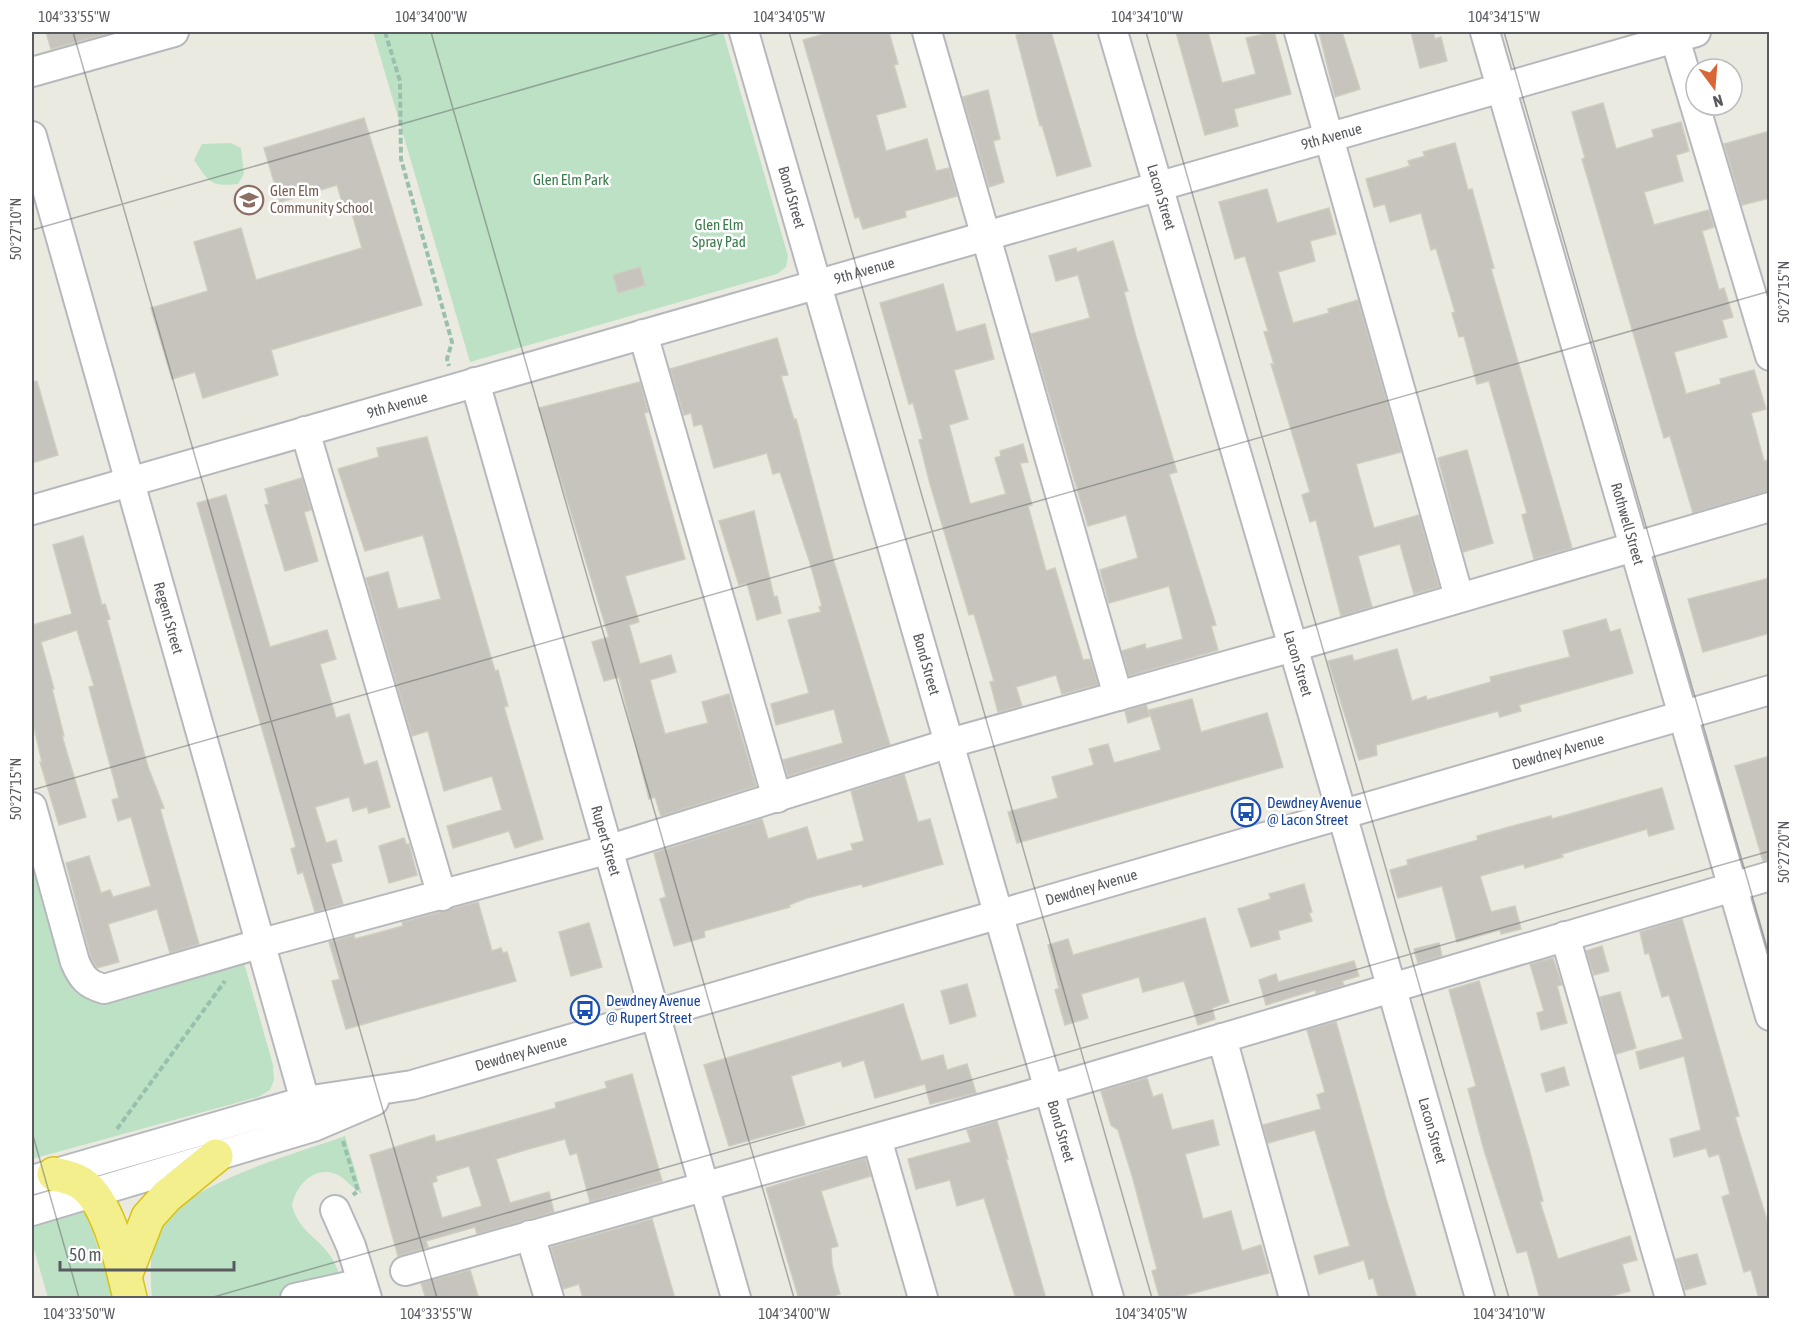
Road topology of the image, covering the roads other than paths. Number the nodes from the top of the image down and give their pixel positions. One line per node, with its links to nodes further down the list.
1 (174, 32): 8 (street)
2 (744, 32): 14 (street, Bond Street)
3 (927, 32): 13 (street)
4 (1113, 32): 12 (street, Lacon Street)
5 (1299, 32): 11 (street)
6 (1485, 32): 9 (street, Rothwell Street)
7 (1681, 34): 9 (street, 9th Avenue); 16 (street)
8 (32, 72)
9 (1501, 87): 11 (street, 9th Avenue); 22 (street, Rothwell Street)
10 (32, 136): 19 (street, Regent Street)
11 (1330, 137): 12 (street, 9th Avenue); 23 (street)
12 (1158, 186): 13 (street, 9th Avenue); 24 (street, Lacon Street)
13 (986, 236): 14 (street, 9th Avenue); 26 (street)
14 (815, 284): 15 (street, 9th Avenue); 28 (street, Bond Street)
15 (643, 334): 17 (street, 9th Avenue); 29 (street)
16 (1770, 356)
17 (465, 385): 18 (street, 9th Avenue); 32 (street, Rupert Street)
18 (305, 431): 19 (street, 9th Avenue); 35 (street)
19 (130, 482): 21 (street, 9th Avenue); 38 (street, Regent Street)
20 (1770, 507): 22 (street)
21 (32, 510)
22 (1634, 548): 23 (street); 27 (street, Rothwell Street)
23 (1459, 597): 24 (street)
24 (1293, 647): 26 (street); 31 (street, Lacon Street)
25 (1770, 690): 27 (street, Dewdney Avenue)
26 (1118, 696): 28 (street)
27 (1683, 715): 31 (street, Dewdney Avenue); 34 (street, Rothwell Street)
28 (950, 743): 29 (street); 36 (street, Bond Street)
29 (777, 798): 32 (street)
30 (32, 807): 38 (street)
31 (1342, 814): 36 (street, Dewdney Avenue); 39 (street, Lacon Street)
32 (610, 849): 35 (street); 40 (street, Rupert Street)
33 (1770, 876): 34 (street)
34 (1732, 886): 37 (street); 41 (street, Rothwell Street)
35 (442, 896): 38 (street)
36 (997, 914): 40 (street, Dewdney Avenue); 44 (street, Bond Street)
37 (1565, 936): 39 (street); 64 (street)
38 (254, 945): 45 (street, Regent Street)
39 (1391, 988): 42 (street); 63 (street, Lacon Street)
40 (656, 1014): 43 (street, Dewdney Avenue); 49 (street, Rupert Street)
41 (1770, 1016)
42 (1222, 1038): 44 (street); 62 (street)
43 (412, 1084): 45 (street, Dewdney Avenue); 47 (street, Dewdney Avenue)
44 (1047, 1090): 46 (street); 61 (street, Bond Street)
45 (305, 1101): 48 (street, Dewdney Avenue)
46 (877, 1138): 49 (street); 60 (street)
47 (216, 1156): 50 (street, Dewdney Avenue); 55 (highway)
48 (43, 1177): 50 (highway)
49 (704, 1187): 53 (street); 59 (street, Rupert Street)
50 (92, 1193): 52 (street, Dewdney Avenue); 55 (highway)
51 (335, 1210): 56 (street)
52 (32, 1211)
53 (530, 1235): 54 (street); 58 (street)
54 (405, 1271)
55 (128, 1287)
56 (365, 1291): 57 (street)
57 (295, 1299)
58 (549, 1299)
59 (736, 1299)
60 (923, 1299)
61 (1109, 1299)
62 (1294, 1299)
63 (1480, 1299)
64 (1670, 1299)

